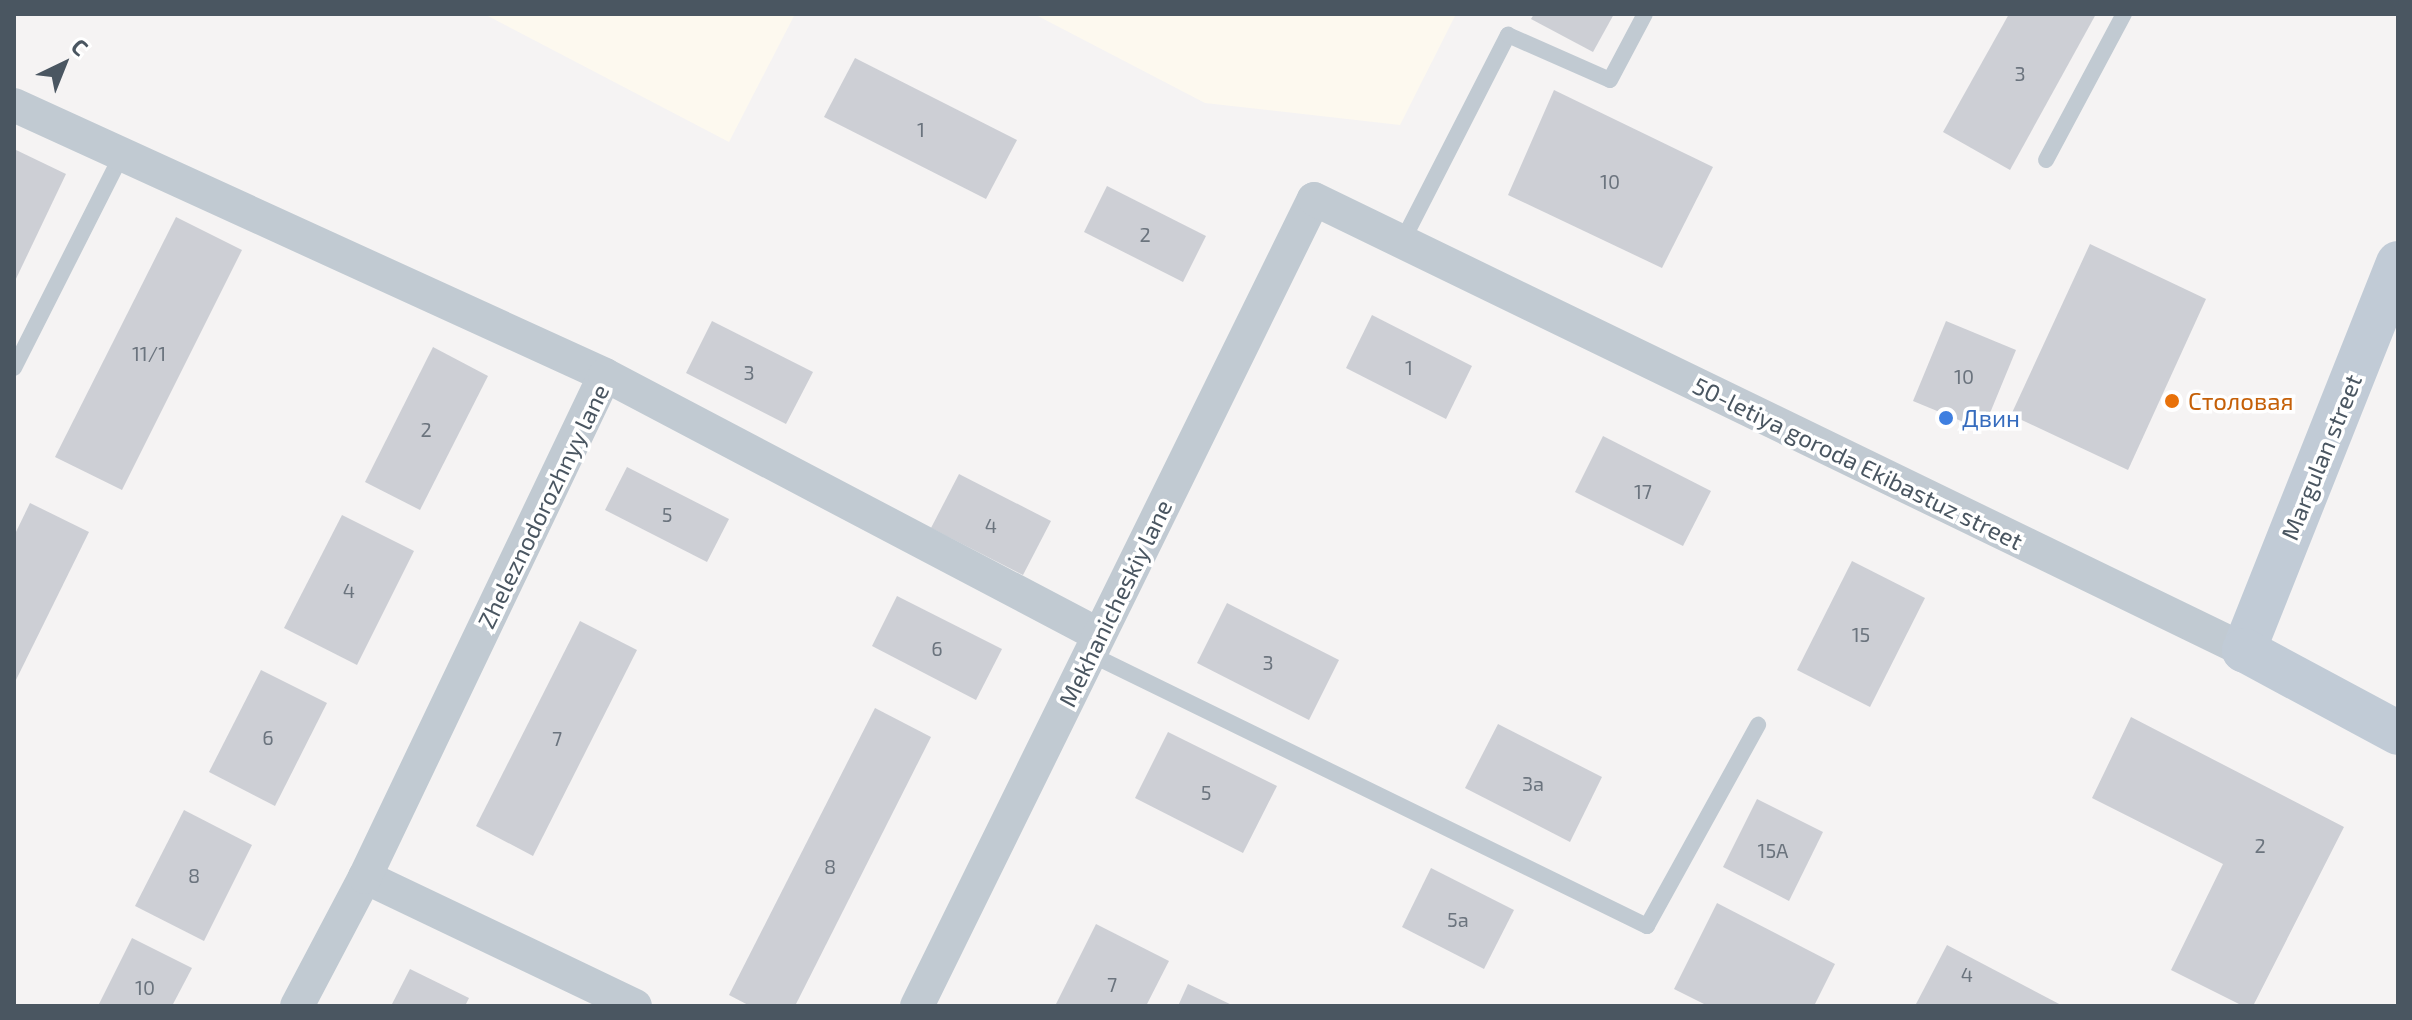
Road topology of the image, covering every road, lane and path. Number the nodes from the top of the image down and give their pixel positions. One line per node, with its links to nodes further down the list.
1 (1645, 14): 7 (lane)
2 (2124, 14): 5 (lane)
3 (14, 105): 4 (street)
4 (122, 154): 9 (lane); 10 (street)
5 (2046, 160)
6 (1314, 199): 7 (street, 50-letiya goroda Ekibastuz street); 11 (street, Mekhanicheskiy lane)
7 (1402, 242): 12 (street, 50-letiya goroda Ekibastuz street)
8 (2398, 263): 12 (street, Margulan street)
9 (14, 368)
10 (605, 375): 11 (street, Zheleznodorozhnyy lane); 15 (street, Zheleznodorozhnyy lane)
11 (1094, 645): 13 (lane); 18 (street, Mekhanicheskiy lane)
12 (2244, 650): 14 (street, 50-letiya goroda Ekibastuz street)
13 (1758, 725)
14 (2398, 733)
15 (365, 877): 16 (street, Zheleznodorozhnyy lane); 17 (street)
16 (297, 1006)
17 (635, 1006)
18 (917, 1006)

